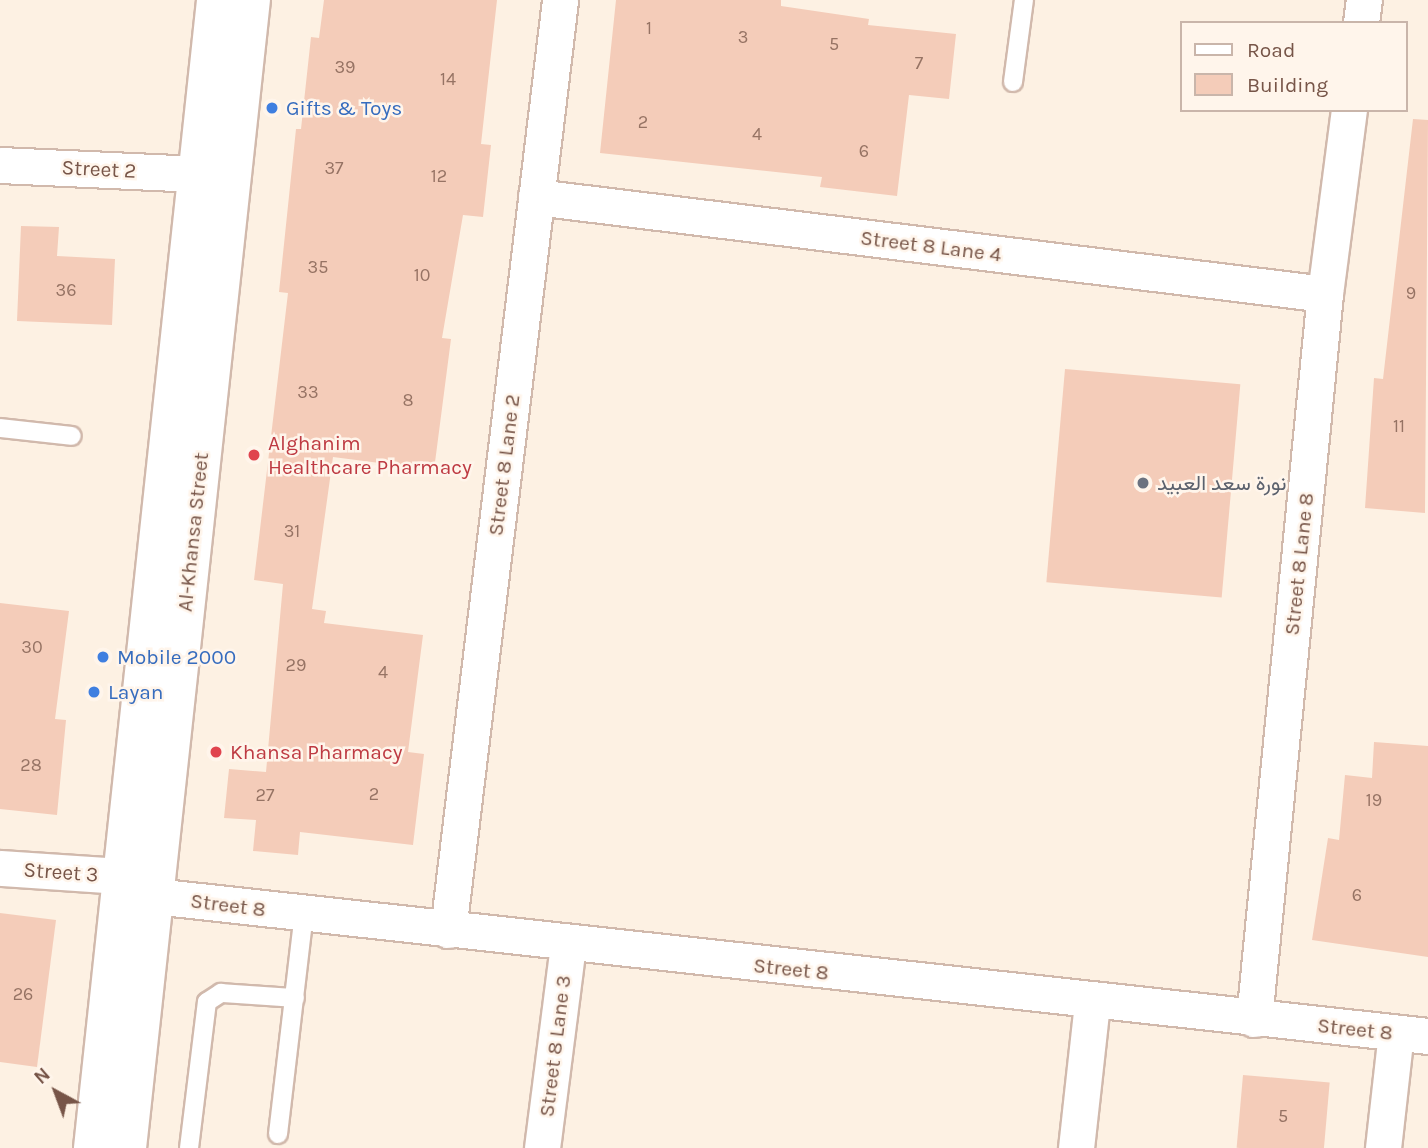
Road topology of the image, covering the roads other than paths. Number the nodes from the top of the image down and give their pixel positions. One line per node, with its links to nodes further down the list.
1 (216, 0): 10 (street, Al-Khansa Street)
2 (251, 0): 17 (street, Al-Khansa Street)
3 (560, 0): 11 (street, Street 8 Lane 2)
4 (1024, 0): 7 (lane)
5 (1364, 0): 6 (street)
6 (1361, 21)
7 (1013, 82)
8 (1349, 112): 12 (street, Street 8 Lane 8)
9 (0, 164): 10 (street, Street 2)
10 (197, 174): 16 (street, Al-Khansa Street)
11 (536, 197): 12 (street, Street 8 Lane 4); 19 (street, Street 8 Lane 2)
12 (1325, 294): 23 (street, Street 8 Lane 8)
13 (0, 428): 14 (lane)
14 (72, 436)
15 (0, 868): 16 (street, Street 3)
16 (122, 876): 26 (street, Al-Khansa Street)
17 (154, 896): 18 (street, Street 8); 27 (street, Al-Khansa Street)
18 (304, 914): 19 (street, Street 8); 21 (lane)
19 (447, 930): 20 (street, Street 8)
20 (568, 944): 22 (street, Street 8); 29 (street, Street 8 Lane 3)
21 (295, 998): 25 (lane); 28 (lane)
22 (1092, 1002): 23 (street, Street 8); 30 (street)
23 (1254, 1019): 24 (street, Street 8)
24 (1412, 1034): 31 (street)
25 (278, 1134)
26 (93, 1148)
27 (127, 1148)
28 (189, 1148)
29 (542, 1148)
30 (1076, 1148)
31 (1383, 1148)

